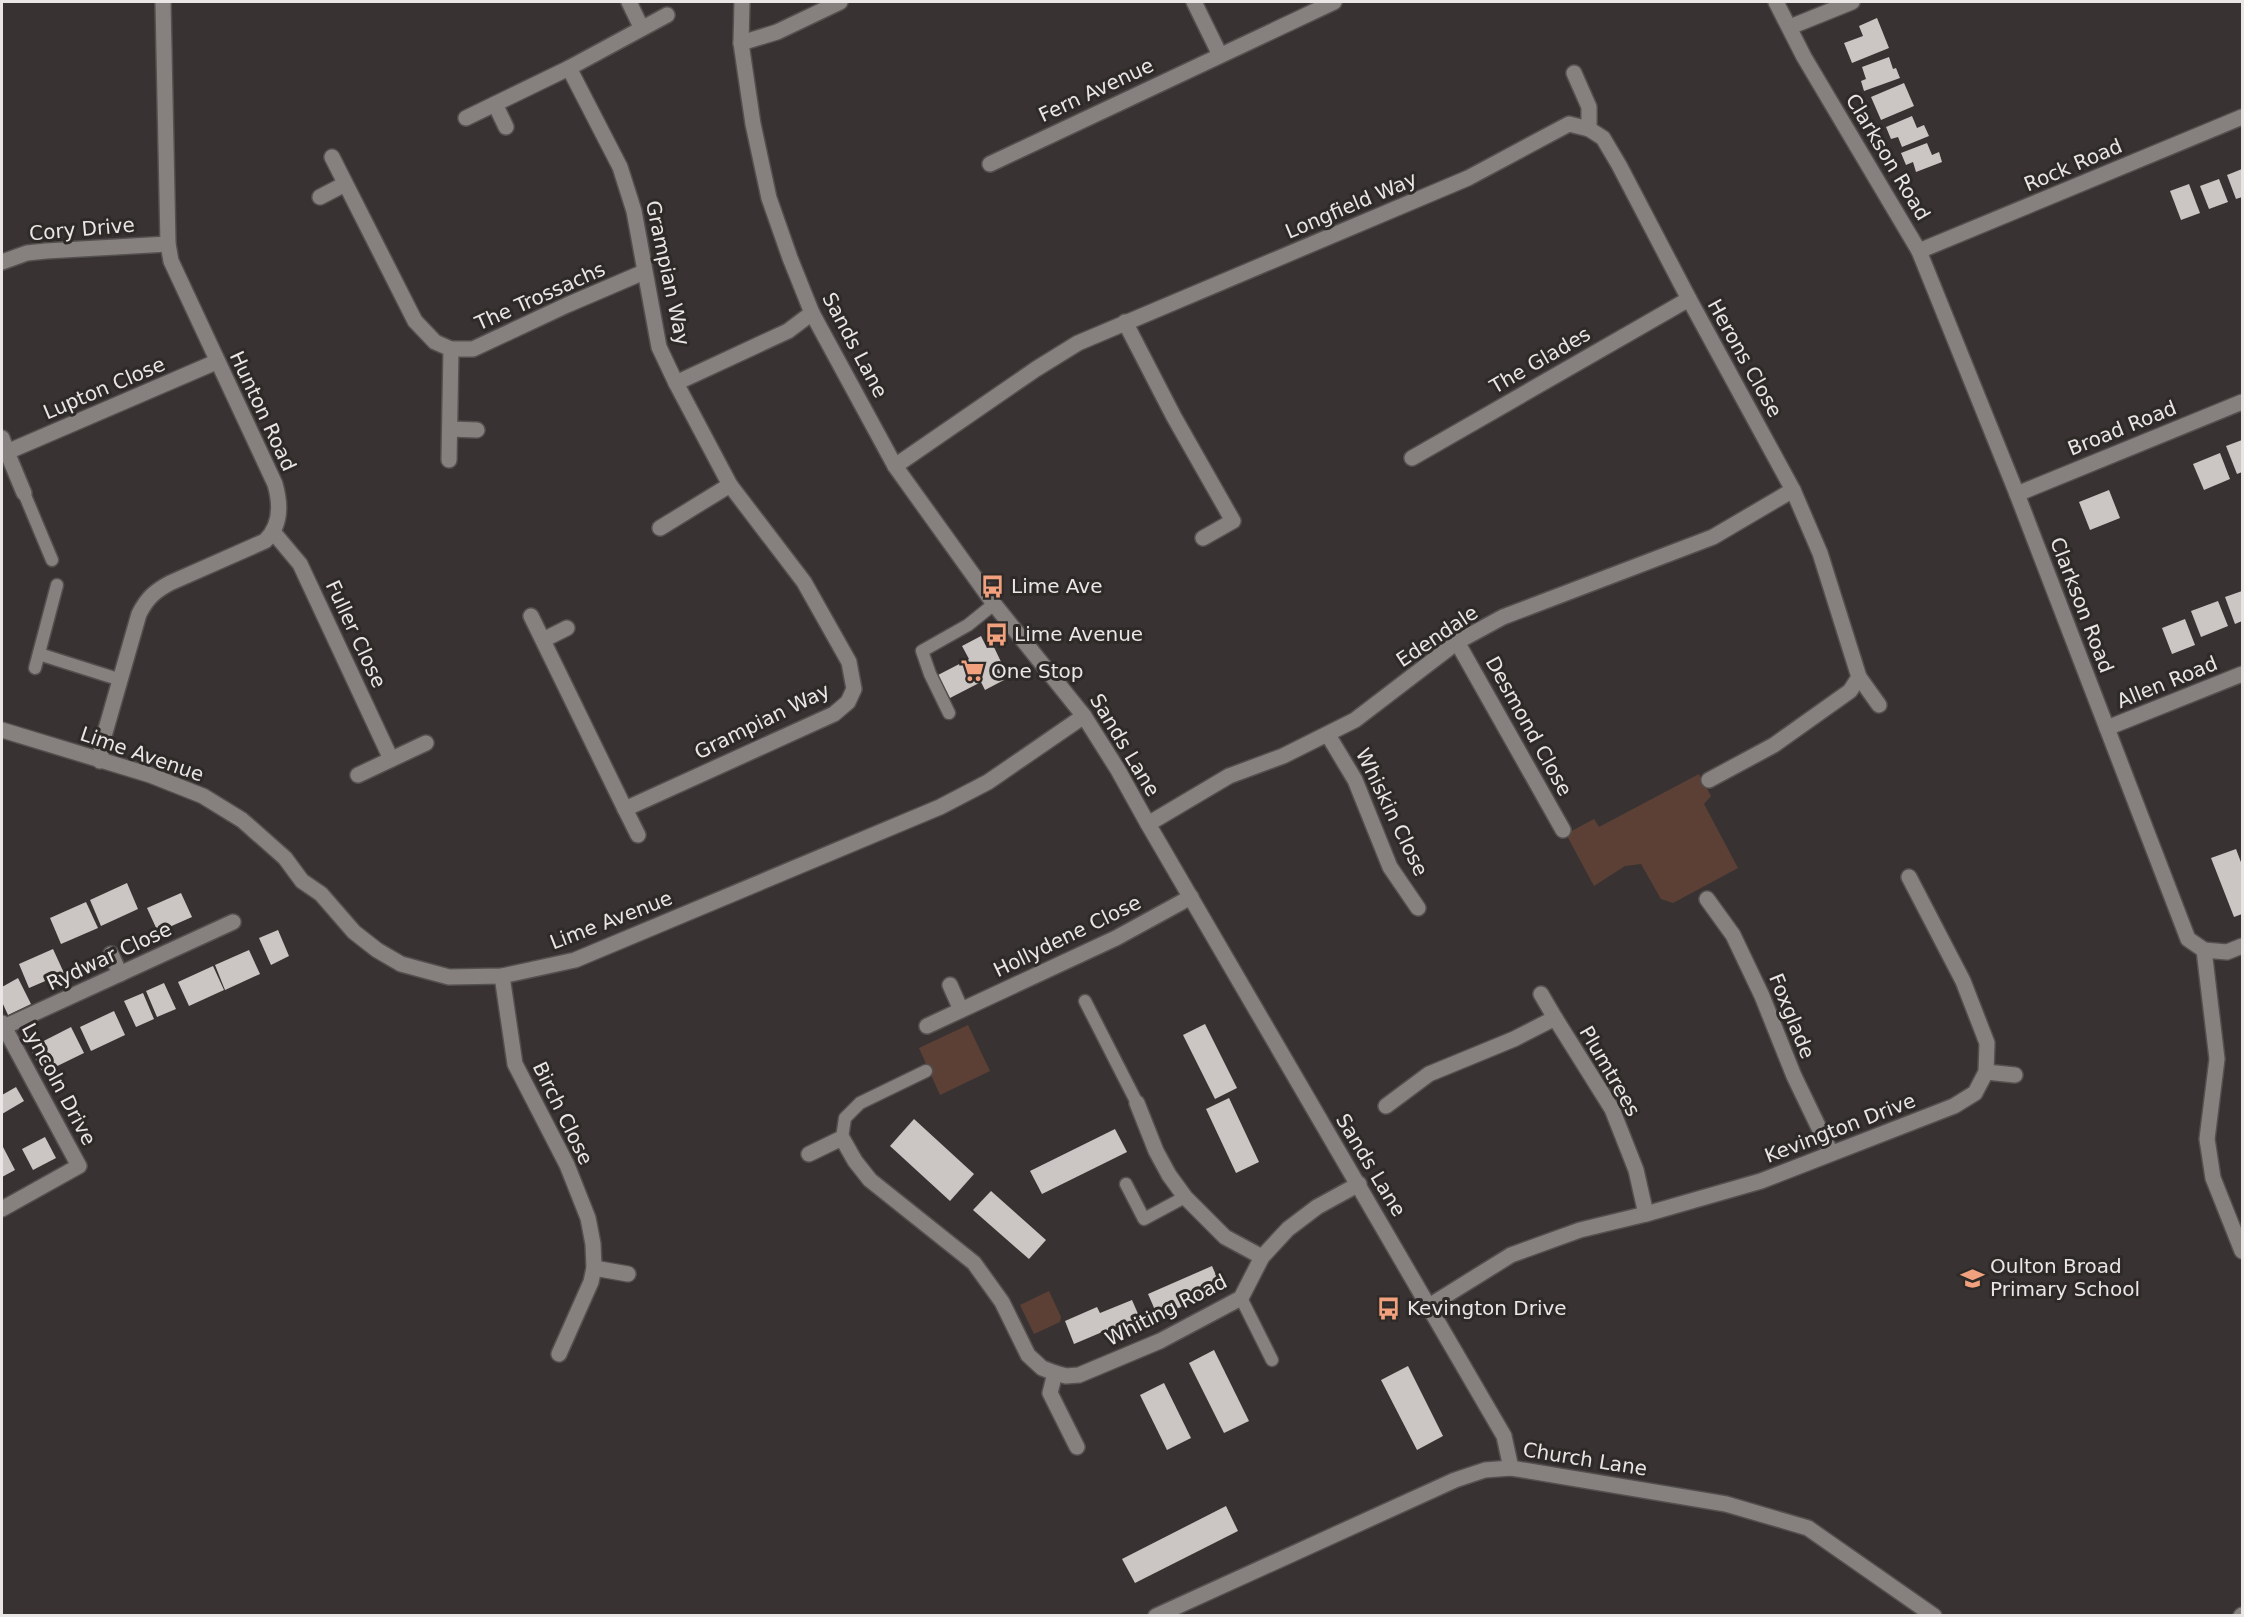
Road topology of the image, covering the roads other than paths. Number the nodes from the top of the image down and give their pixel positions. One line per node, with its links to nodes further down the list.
1 (163, 2): 25 (street, Hunton Road)
2 (629, 2): 10 (street)
3 (742, 2): 12 (street, Sands Lane)
4 (840, 2): 12 (street)
5 (1194, 2): 13 (street)
6 (1334, 2): 13 (street, Fern Avenue)
7 (1776, 2): 11 (street, Clarkson Road)
8 (1852, 2): 11 (street)
9 (667, 15): 10 (street)
10 (641, 27): 14 (street)
11 (1790, 27): 26 (street, Clarkson Road)
12 (741, 43): 30 (street, Sands Lane)
13 (1220, 55): 22 (street, Fern Avenue)
14 (569, 68): 16 (street); 28 (street, Grampian Way)
15 (1574, 73): 20 (street)
16 (495, 104): 18 (street); 19 (street)
17 (2242, 117): 26 (street, Rock Road)
18 (466, 118)
19 (506, 127)
20 (1589, 129): 29 (street, Herons Close); 31 (street, Longfield Way)
21 (332, 157): 23 (street)
22 (990, 164)
23 (345, 184): 24 (street); 32 (street)
24 (320, 197)
25 (168, 244): 27 (street, Cory Drive); 33 (street, Hunton Road)
26 (1919, 252): 45 (street, Clarkson Road)
27 (2, 262)
28 (644, 272): 32 (street, The Trossachs); 34 (street, Grampian Way)
29 (1689, 299): 39 (street, The Glades); 43 (street, Herons Close)
30 (813, 313): 34 (street); 41 (street, Sands Lane)
31 (1125, 322): 41 (street, Longfield Way); 48 (street)
32 (451, 349): 36 (street)
33 (216, 362): 38 (street, Lupton Close); 47 (street, Hunton Road)
34 (676, 384): 42 (street, Grampian Way)
35 (2242, 402): 45 (street, Broad Road)
36 (450, 429): 37 (street); 40 (street)
37 (477, 430)
38 (4, 445): 44 (street, Lupton Close)
39 (1412, 458)
40 (449, 460)
41 (896, 466): 51 (street, Sands Lane)
42 (730, 485): 46 (street); 72 (street, Grampian Way)
43 (1793, 490): 55 (street, Edendale); 59 (street, Herons Close)
44 (24, 493): 49 (lane)
45 (2017, 494): 64 (street, Clarkson Road)
46 (660, 528)
47 (274, 533): 60 (street); 68 (street, Fuller Close)
48 (1203, 538)
49 (52, 560)
50 (57, 585): 56 (lane)
51 (994, 604): 62 (lane); 63 (street, Sands Lane)
52 (531, 616): 54 (street)
53 (567, 628): 54 (street)
54 (543, 640): 72 (street)
55 (1458, 642): 66 (street, Edendale); 74 (street, Desmond Close)
56 (39, 654): 57 (lane); 60 (lane)
57 (35, 668)
58 (2242, 674): 64 (street, Allen Road)
59 (1859, 677): 61 (street, Herons Close); 71 (street)
60 (120, 680): 69 (street)
61 (1879, 705)
62 (949, 713)
63 (1084, 716): 73 (street, Sands Lane); 85 (street, Lime Avenue)
64 (2107, 728): 82 (street, Clarkson Road)
65 (2, 730): 69 (street, Lime Avenue)
66 (1328, 735): 73 (street, Edendale); 79 (street, Whiskin Close)
67 (426, 743): 68 (street)
68 (391, 759): 70 (street)
69 (100, 761): 85 (street, Lime Avenue)
70 (358, 775)
71 (1709, 780)
72 (625, 809): 75 (street)
73 (1148, 824): 77 (street, Sands Lane)
74 (1563, 830)
75 (638, 835)
76 (1909, 877): 94 (street)
77 (1191, 897): 89 (street, Hollydene Close); 102 (street, Sands Lane)
78 (1707, 899): 99 (street, Foxglade)
79 (1418, 908)
80 (232, 922): 84 (street, Rydwar Close)
81 (2242, 946): 82 (street)
82 (2204, 950): 106 (street)
83 (111, 954): 84 (street)
84 (120, 974): 91 (street, Rydwar Close)
85 (502, 975): 108 (street, Birch Close)
86 (950, 985): 89 (street)
87 (1542, 994): 90 (street, Plumtrees)
88 (1085, 1001): 96 (lane)
89 (961, 1010): 92 (street, Hollydene Close)
90 (1555, 1017): 97 (street, Plumtrees); 105 (street, Plumtrees)
91 (3, 1025): 104 (street, Lyncoln Drive)
92 (927, 1026)
93 (927, 1071): 98 (lane)
94 (1986, 1072): 95 (street); 99 (street, Kevington Drive)
95 (2015, 1075)
96 (1137, 1103): 103 (street)
97 (1386, 1106)
98 (842, 1138): 100 (street); 114 (street)
99 (1831, 1153): 105 (street, Kevington Drive)
100 (809, 1154)
101 (1126, 1184): 103 (lane)
102 (1359, 1184): 107 (street, Whiting Road); 111 (street, Sands Lane)
103 (1185, 1197): 107 (street)
104 (2, 1209)
105 (1646, 1214): 111 (street, Kevington Drive)
106 (2242, 1251)
107 (1262, 1257): 110 (street, Whiting Road)
108 (594, 1268): 109 (street); 112 (street, Birch Close)
109 (628, 1274)
110 (1241, 1298): 113 (lane); 114 (street, Whiting Road)
111 (1429, 1306): 116 (street, Sands Lane)
112 (559, 1354)
113 (1272, 1360)
114 (1055, 1373): 115 (street)
115 (1077, 1447)
116 (1511, 1467): 117 (street, Church Lane); 118 (street, Church Lane)
117 (1156, 1616)
118 (1934, 1616)

